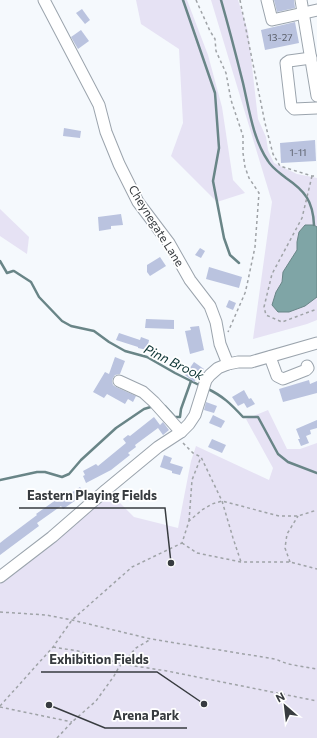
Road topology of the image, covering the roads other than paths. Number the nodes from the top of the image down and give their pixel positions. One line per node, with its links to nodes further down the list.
1 (44, 0): 11 (street, Cheynegate Lane)
2 (267, 0): 5 (street)
3 (301, 0): 5 (street)
4 (317, 10): 5 (street)
5 (304, 13): 6 (street)
6 (311, 58): 7 (street); 8 (street)
7 (317, 96)
8 (317, 108)
9 (317, 343): 10 (street)
10 (270, 357): 11 (street); 12 (street)
11 (228, 364): 14 (street)
12 (307, 366)
13 (119, 381): 14 (street)
14 (179, 433): 15 (street)
15 (0, 577)

